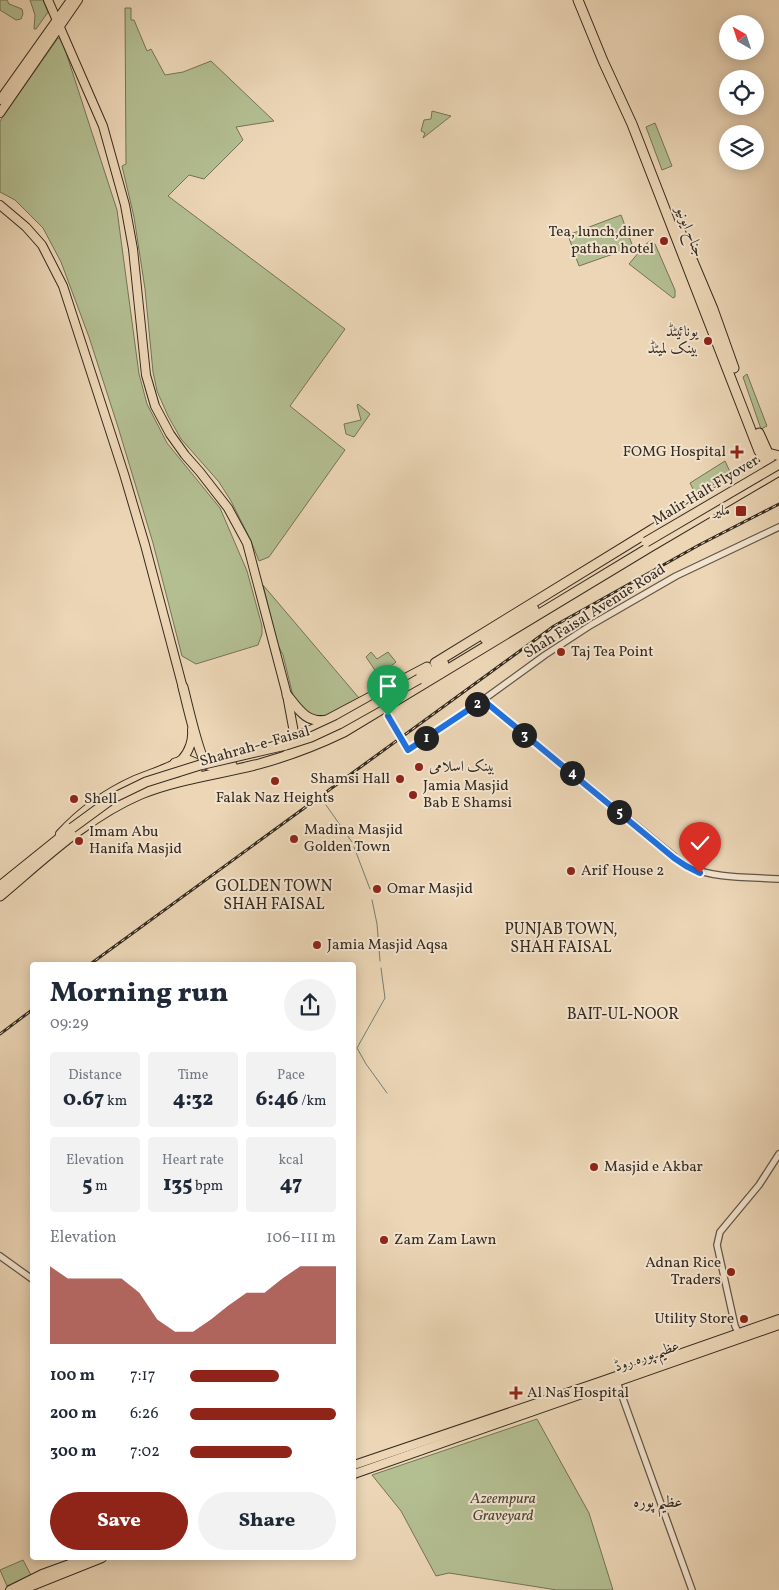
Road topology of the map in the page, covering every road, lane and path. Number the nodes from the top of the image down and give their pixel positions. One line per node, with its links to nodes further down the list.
1 (48, 0): 6 (main road)
2 (70, 0): 6 (main road)
3 (78, 0): 6 (main road)
4 (578, 0): 10 (highway, جناح ایونیو)
5 (584, 0): 10 (highway, جناح ایونیو)
6 (58, 22): 7 (main road); 8 (main road); 22 (main road)
7 (0, 100)
8 (0, 113)
9 (0, 205): 21 (main road)
10 (730, 365): 11 (highway, جناح ایونیو); 12 (highway, جناح ایونیو)
11 (779, 456): 12 (highway)
12 (767, 463): 13 (highway); 15 (highway)
13 (779, 465): 18 (highway, Malir Halt Flyover, bridge)
14 (779, 471): 16 (highway, Malir Halt Flyover)
15 (744, 477): 16 (highway); 20 (highway)
16 (750, 489): 18 (highway, Malir Halt Flyover)
17 (779, 527): 23 (street, Shah Faisal Avenue Road)
18 (648, 544): 19 (highway, Shahrah-e-Faisal); 24 (highway, Shahrah-e-Faisal)
19 (448, 661): 20 (highway); 32 (highway, Shahrah-e-Faisal, bridge)
20 (434, 663): 25 (highway)
21 (183, 687): 28 (main road); 29 (highway)
22 (287, 695): 25 (highway); 27 (main road)
23 (483, 700): 24 (street, Shah Faisal Avenue Road); 33 (street)
24 (384, 708): 26 (highway, Shahrah-e-Faisal)
25 (344, 713): 26 (highway)
26 (344, 732): 27 (highway, Shahrah-e-Faisal)
27 (285, 756): 29 (highway); 31 (highway, Shahrah-e-Faisal)
28 (175, 763): 30 (highway); 32 (main road)
29 (232, 765): 30 (highway)
30 (195, 773): 31 (highway)
31 (142, 794): 35 (highway, Shahrah-e-Faisal)
32 (50, 844): 34 (highway, Shahrah-e-Faisal)
33 (779, 879)
34 (0, 886)
35 (0, 896)
36 (779, 1154): 41 (street)
37 (0, 1256): 38 (street)
38 (30, 1278)
39 (779, 1319): 41 (main road, عظیم پورہ روڈ)
40 (779, 1325): 42 (main road, عظیم پورہ روڈ)
41 (739, 1334): 43 (main road, عظیم پورہ روڈ)
42 (617, 1382): 44 (main road, عظیم پورہ روڈ); 49 (street)
43 (356, 1464)
44 (356, 1473)
45 (80, 1560): 47 (main road)
46 (97, 1560): 48 (main road)
47 (10, 1590)
48 (22, 1590)
49 (692, 1590)

